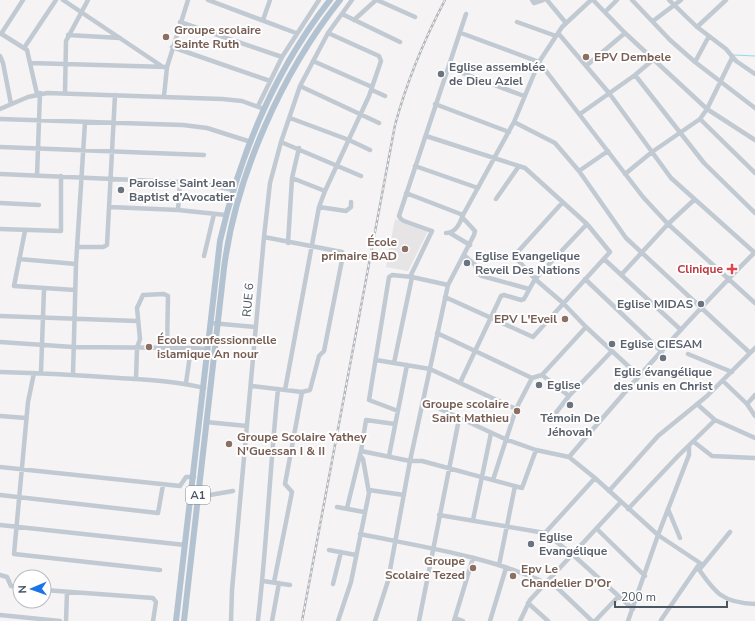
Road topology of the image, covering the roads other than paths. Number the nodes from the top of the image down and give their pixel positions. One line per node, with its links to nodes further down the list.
1 (22, 0): 40 (street)
2 (56, 0): 46 (street)
3 (63, 0): 24 (street)
4 (88, 0): 24 (street)
5 (188, 0): 32 (street)
6 (208, 0): 22 (street)
7 (270, 0): 29 (street)
8 (319, 0): 36 (street)
9 (330, 0): 78 (main road, A1)
10 (340, 0): 172 (main road, A1)
11 (352, 0): 26 (street, RUE 6)
12 (377, 0): 28 (street); 30 (street)
13 (532, 0): 14 (street)
14 (543, 0)
15 (547, 0): 34 (street)
16 (592, 0): 25 (street); 34 (street)
17 (617, 0): 25 (street)
18 (632, 0): 31 (street)
19 (669, 0): 23 (street)
20 (681, 0): 23 (street)
21 (726, 0): 35 (street)
22 (216, 1): 29 (street)
23 (674, 6): 31 (street); 35 (street)
24 (82, 11): 41 (street); 44 (street)
25 (605, 12): 39 (street)
26 (342, 14): 30 (street); 37 (street, RUE 6)
27 (466, 14): 38 (street)
28 (415, 17)
29 (263, 20): 36 (street)
30 (354, 20): 45 (street)
31 (653, 21): 54 (street)
32 (180, 22): 47 (street); 49 (street)
33 (517, 22): 42 (street)
34 (566, 23): 42 (street)
35 (697, 27): 43 (street)
36 (296, 33): 49 (street)
37 (328, 33): 52 (street, RUE 6); 65 (street)
38 (461, 33): 53 (street); 59 (street)
39 (625, 33): 51 (street); 57 (street)
40 (1, 35): 46 (street)
41 (68, 35): 44 (street); 56 (street)
42 (557, 35): 53 (street); 57 (street)
43 (709, 36): 50 (street); 54 (street)
44 (120, 38): 58 (street)
45 (400, 42)
46 (24, 48): 55 (street)
47 (172, 48): 58 (street); 62 (street)
48 (0, 56): 73 (street)
49 (282, 57): 62 (street)
50 (732, 58): 60 (street); 63 (street)
51 (654, 59): 61 (street); 79 (street)
52 (313, 61): 64 (street, RUE 6); 65 (street)
53 (539, 62): 72 (street); 81 (street)
54 (696, 62): 63 (street)
55 (30, 63): 56 (street); 68 (street)
56 (65, 63): 58 (street); 66 (street)
57 (586, 66): 67 (street)
58 (165, 67): 70 (street)
59 (448, 68): 72 (street); 74 (street)
60 (755, 74)
61 (635, 75): 67 (street); 91 (street)
62 (270, 81): 75 (street)
63 (721, 82): 76 (street); 79 (street)
64 (300, 86): 80 (street); 82 (street, RUE 6)
65 (372, 88): 71 (street); 80 (street)
66 (65, 93): 68 (street); 69 (street)
67 (609, 93): 81 (street); 104 (street)
68 (39, 94): 73 (street); 85 (street)
69 (115, 94): 70 (street); 88 (street)
70 (164, 96): 75 (street)
71 (385, 96)
72 (524, 96): 87 (street)
73 (11, 104): 77 (street)
74 (435, 104): 90 (street); 92 (street)
75 (258, 106): 78 (street)
76 (755, 108)
77 (0, 109)
78 (264, 109): 95 (main road, A1)
79 (707, 109): 84 (street); 94 (street)
80 (360, 114): 89 (street); 93 (street)
81 (580, 114): 103 (street)
82 (290, 118): 93 (street); 96 (street, RUE 6)
83 (0, 119): 85 (street)
84 (700, 119): 91 (street); 111 (street)
85 (40, 120): 86 (street); 98 (street)
86 (85, 122): 88 (street); 100 (street)
87 (514, 122): 90 (street); 110 (street)
88 (115, 123): 95 (street); 102 (street)
89 (379, 123)
90 (509, 132): 106 (street)
91 (681, 133): 104 (street); 134 (street)
92 (426, 136): 106 (street); 108 (street)
93 (348, 140): 101 (street); 107 (street)
94 (755, 140)
95 (251, 142): 122 (main road, A1)
96 (281, 142): 99 (street); 142 (street, RUE 6)
97 (0, 147): 98 (street)
98 (38, 147): 100 (street); 114 (street)
99 (299, 148): 107 (street); 118 (street)
100 (83, 150): 102 (street); 117 (street)
101 (370, 150)
102 (113, 151): 105 (street); 119 (street)
103 (608, 151): 110 (street); 113 (street)
104 (652, 152): 113 (street); 126 (street)
105 (204, 155)
106 (495, 159): 109 (street); 121 (street)
107 (337, 165): 116 (street); 123 (street)
108 (415, 166): 121 (street); 124 (street)
109 (519, 166): 125 (street); 128 (street)
110 (579, 171): 148 (street)
111 (755, 173)
112 (0, 174): 114 (street)
113 (625, 174): 139 (street)
114 (37, 176): 115 (street)
115 (61, 176): 117 (street); 141 (street)
116 (361, 176)
117 (82, 177): 119 (street); 145 (street)
118 (292, 178): 123 (street); 143 (street)
119 (111, 179): 120 (street); 131 (street)
120 (180, 182): 122 (street); 133 (street)
121 (478, 188): 137 (street)
122 (233, 190): 136 (main road, A1)
123 (325, 191): 132 (street)
124 (406, 193): 137 (street); 155 (street)
125 (496, 199)
126 (694, 200): 139 (street); 147 (street)
127 (351, 202): 132 (street)
128 (562, 202): 138 (street); 157 (street)
129 (0, 203): 130 (street)
130 (39, 205)
131 (110, 207): 133 (street); 145 (street)
132 (320, 207): 146 (street)
133 (178, 210): 135 (street)
134 (755, 213)
135 (214, 214): 136 (street); 150 (street)
136 (226, 215): 172 (main road, A1)
137 (462, 216): 144 (street); 144 (street)
138 (587, 224): 152 (street); 157 (street)
139 (668, 224): 148 (street); 156 (street)
140 (0, 230): 141 (street)
141 (25, 231): 151 (street)
142 (264, 237): 143 (street); 174 (street, RUE 6)
143 (288, 242): 146 (street)
144 (470, 244): 149 (street)
145 (77, 247): 153 (street)
146 (311, 247): 209 (street); 210 (street)
147 (755, 253): 156 (street)
148 (642, 254): 154 (street); 166 (street)
149 (464, 255): 159 (street); 161 (street)
150 (204, 256)
151 (19, 259): 153 (street); 160 (street)
152 (604, 259): 154 (street); 158 (street)
153 (76, 264): 162 (street)
154 (622, 274): 175 (street)
155 (411, 277): 159 (street); 190 (street); 191 (street)
156 (729, 278): 165 (street); 166 (street)
157 (535, 279): 161 (street); 164 (street)
158 (585, 279): 164 (street); 187 (street)
159 (448, 285): 163 (street)
160 (44, 288): 162 (street); 168 (street)
161 (529, 289): 169 (street)
162 (76, 290): 170 (street)
163 (445, 297): 169 (street); 176 (street)
164 (563, 303): 169 (street); 173 (street)
165 (755, 303)
166 (701, 309): 175 (street); 188 (street)
167 (0, 316): 168 (street)
168 (43, 318): 170 (street); 178 (street)
169 (490, 318): 185 (street)
170 (74, 319): 171 (street); 179 (street)
171 (137, 321): 180 (street); 181 (street)
172 (214, 323): 174 (street); 184 (main road, A1); 224 (main road, A1)
173 (586, 327): 186 (street); 199 (street)
174 (255, 328): 206 (street, RUE 6)
175 (682, 330): 187 (street)
176 (437, 333): 185 (street); 193 (street)
177 (0, 342): 178 (street)
178 (42, 345): 179 (street); 195 (street)
179 (73, 347): 181 (street); 198 (street)
180 (167, 347): 181 (street); 182 (street)
181 (137, 348): 202 (street)
182 (191, 348): 184 (street); 205 (street)
183 (755, 348): 188 (street)
184 (208, 349): 207 (main road, A1)
185 (474, 350): 201 (street); 204 (street)
186 (611, 352): 200 (street); 211 (street)
187 (662, 352): 200 (street)
188 (750, 353): 196 (street)
189 (688, 354): 196 (street)
190 (376, 360): 191 (street); 217 (street)
191 (394, 363): 192 (street)
192 (407, 365): 193 (street); 217 (street)
193 (430, 369): 204 (street); 213 (street)
194 (0, 372): 197 (street)
195 (41, 372): 197 (street); 198 (street)
196 (732, 372): 203 (street)
197 (34, 373): 220 (street)
198 (73, 374): 202 (street)
199 (542, 375): 201 (street); 211 (street)
200 (639, 376): 235 (street)
201 (532, 378): 216 (street)
202 (136, 379): 205 (street)
203 (723, 381): 214 (street); 215 (street)
204 (460, 383): 216 (street)
205 (186, 384): 207 (street)
206 (251, 386): 208 (street); 226 (street, RUE 6)
207 (204, 388): 242 (main road, A1)
208 (278, 389): 209 (street); 285 (street)
209 (285, 390): 210 (street)
210 (302, 392): 287 (street)
211 (569, 396): 222 (street)
212 (755, 396): 215 (street)
213 (424, 401): 221 (street); 237 (street)
214 (697, 404): 223 (street); 249 (street)
215 (746, 404): 219 (street)
216 (516, 409): 229 (street)
217 (398, 411): 225 (street)
218 (0, 416): 220 (street)
219 (755, 416)
220 (26, 418): 240 (street)
221 (459, 419): 227 (street); 239 (street)
222 (551, 419)
223 (715, 420): 228 (street); 230 (street)
224 (206, 422): 226 (street); 253 (main road, A1)
225 (395, 424): 233 (street); 234 (street)
226 (247, 426): 307 (street, RUE 6)
227 (491, 433): 229 (street); 241 (street)
228 (755, 438)
229 (506, 439): 232 (street); 244 (street)
230 (694, 442): 231 (street); 236 (street)
231 (689, 446): 257 (street); 258 (street)
232 (536, 450): 235 (street); 246 (street)
233 (360, 453): 234 (street); 247 (street); 256 (street)
234 (389, 456): 237 (street)
235 (569, 457): 243 (street)
236 (755, 458)
237 (410, 461): 239 (street); 251 (street)
238 (0, 467): 240 (street)
239 (449, 468): 241 (street); 260 (street)
240 (22, 469): 245 (street); 252 (street)
241 (482, 476): 244 (street); 261 (street)
242 (194, 477): 245 (street); 272 (main road, A1)
243 (595, 478): 249 (street); 268 (street)
244 (493, 480): 246 (street)
245 (163, 485): 252 (street)
246 (515, 486): 264 (street)
247 (369, 490): 251 (street); 259 (street)
248 (232, 491): 253 (street)
249 (609, 491): 254 (street)
250 (0, 495): 252 (street)
251 (404, 495): 271 (street)
252 (19, 497): 263 (street)
253 (198, 497): 306 (main road, A1)
254 (620, 503): 257 (street); 265 (street)
255 (337, 507): 256 (street)
256 (347, 508): 259 (street)
257 (628, 509): 269 (street)
258 (668, 509): 269 (street); 270 (street)
259 (364, 512): 267 (street)
260 (439, 515): 261 (street); 273 (street)
261 (473, 520): 264 (street)
262 (0, 525): 263 (street)
263 (16, 526): 272 (street); 282 (street)
264 (508, 526): 268 (street); 279 (street)
265 (597, 529): 276 (street); 284 (street)
266 (730, 532): 281 (street)
267 (360, 534): 271 (street); 277 (street)
268 (545, 534): 276 (street)
269 (658, 535): 281 (street); 284 (street)
270 (680, 538)
271 (396, 541): 273 (street); 310 (street)
272 (185, 545): 305 (main road, A1)
273 (432, 549): 278 (street); 311 (street)
274 (329, 550): 275 (street)
275 (340, 552): 277 (street); 289 (street)
276 (572, 554): 286 (street); 294 (street)
277 (356, 555): 309 (street)
278 (473, 558): 279 (street); 300 (street)
279 (499, 565): 280 (street)
280 (506, 568): 286 (street); 313 (street)
281 (699, 569): 296 (street); 301 (street)
282 (160, 570)
283 (0, 575): 291 (street)
284 (644, 576): 297 (street)
285 (263, 581): 287 (street); 299 (street)
286 (547, 581): 295 (street); 316 (street)
287 (274, 582): 288 (street)
288 (279, 583): 290 (street); 308 (street)
289 (333, 584)
290 (290, 585)
291 (12, 586)
292 (52, 591): 293 (street)
293 (67, 592): 303 (street); 304 (street)
294 (618, 597): 297 (street); 317 (street)
295 (528, 603): 314 (street); 315 (street)
296 (755, 604)
297 (633, 609): 318 (street)
298 (0, 615): 302 (street)
299 (258, 620)
300 (454, 620): 312 (street)
301 (661, 620)
302 (60, 621)
303 (66, 621)
304 (153, 621)
305 (176, 621)
306 (184, 621)
307 (231, 621)
308 (272, 621)
309 (338, 621)
310 (375, 621)
311 (419, 621)
312 (463, 621)
313 (490, 621)
314 (520, 621)
315 (548, 621)
316 (592, 621)
317 (596, 621)
318 (628, 621)

